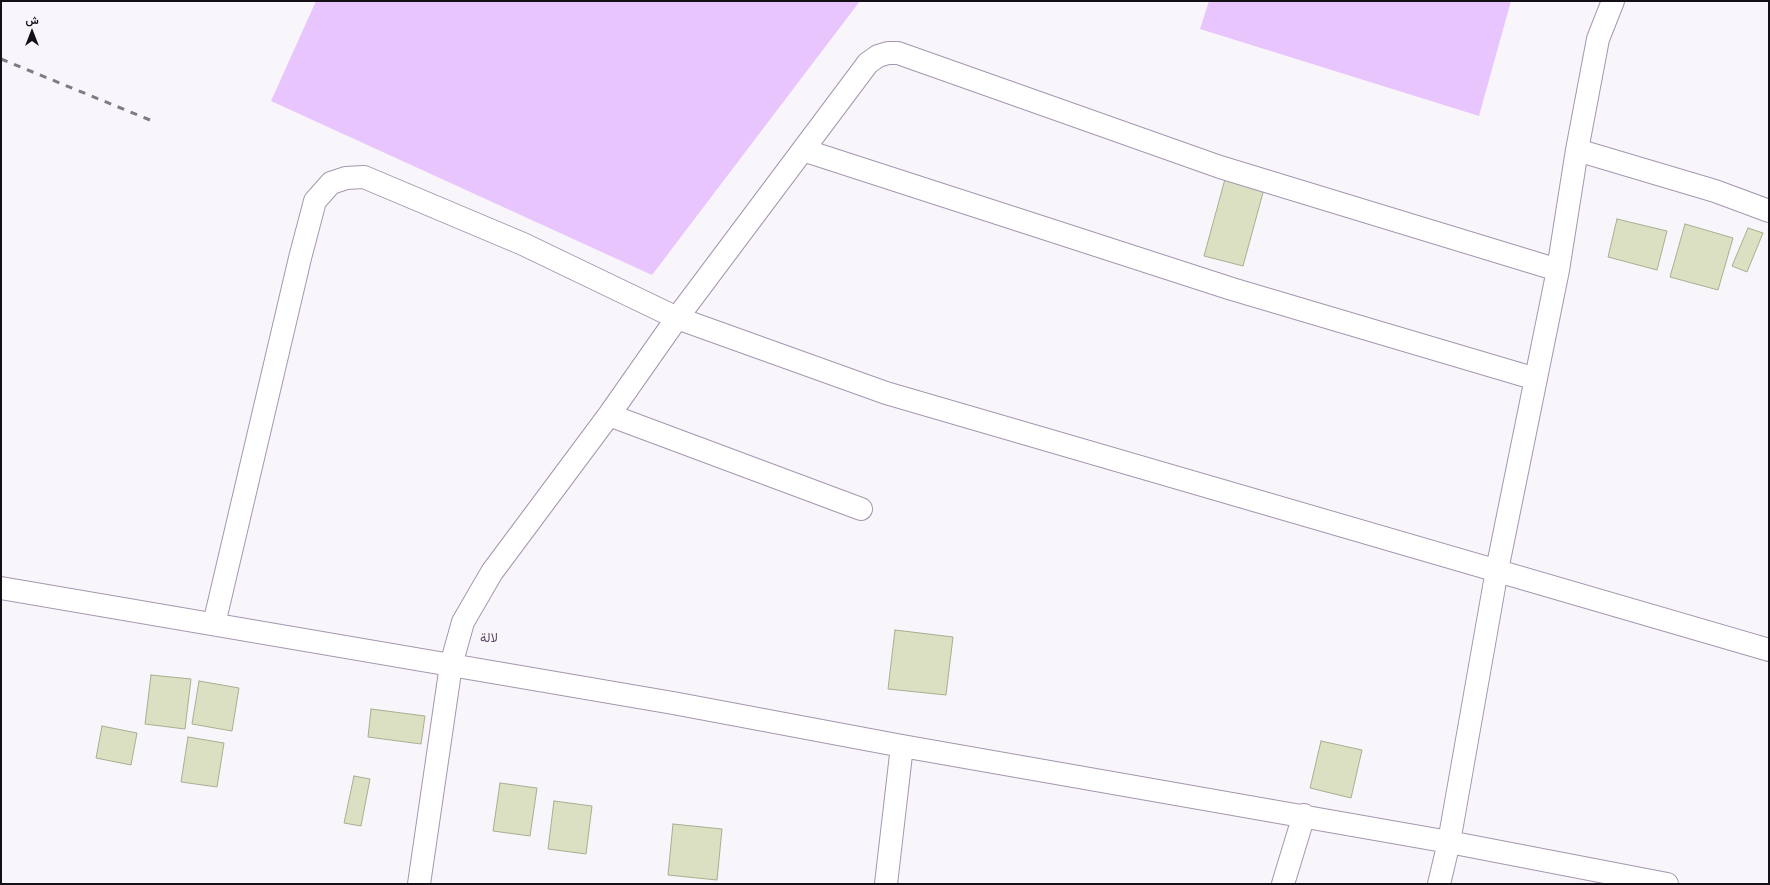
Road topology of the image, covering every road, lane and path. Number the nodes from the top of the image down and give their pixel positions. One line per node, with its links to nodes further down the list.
1 (1613, 1): 3 (street)
2 (802, 150): 5 (street); 6 (street); 7 (street)
3 (1577, 150): 4 (street); 5 (street)
4 (1769, 211)
5 (1558, 270): 7 (street)
6 (677, 318): 8 (street); 10 (street); 12 (street)
7 (1536, 379): 10 (street)
8 (609, 415): 9 (street); 14 (street)
9 (861, 509)
10 (1497, 570): 13 (street); 17 (street)
11 (1, 588): 12 (street)
12 (214, 624): 14 (street)
13 (1769, 650)
14 (451, 665): 15 (street); 18 (street)
15 (902, 746): 16 (street); 19 (street)
16 (1304, 815): 17 (street); 20 (street)
17 (1449, 842): 21 (street); 22 (street)
18 (419, 884)
19 (886, 884)
20 (1283, 884)
21 (1439, 884)
22 (1667, 884)

